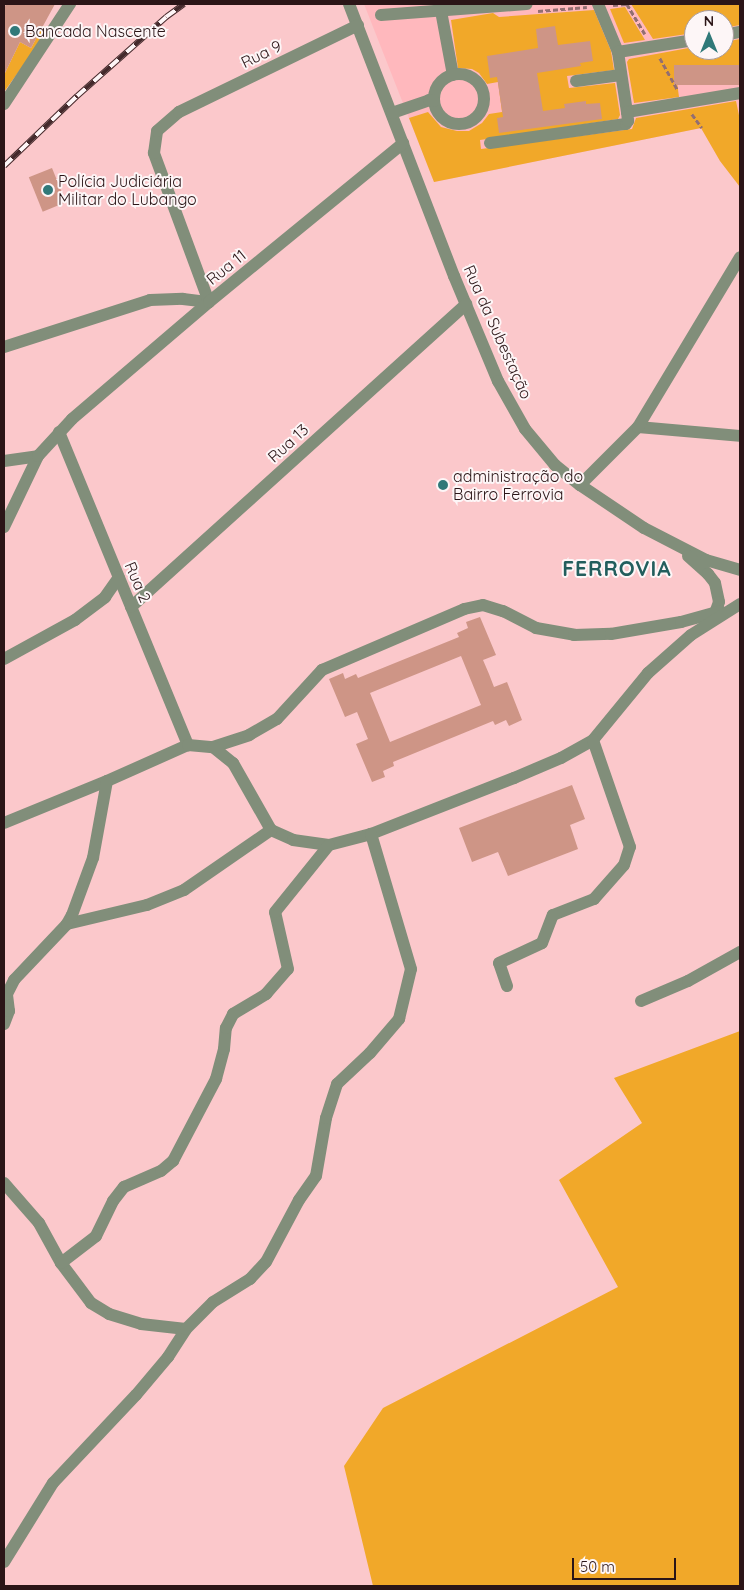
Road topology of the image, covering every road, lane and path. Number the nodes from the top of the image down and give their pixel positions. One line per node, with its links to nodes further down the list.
1 (70, 4): 15 (street)
2 (349, 4): 7 (street, Rua da Subestação)
3 (527, 4): 5 (street)
4 (598, 4): 9 (street)
5 (441, 11): 6 (street); 10 (street)
6 (382, 15)
7 (358, 25): 17 (street, Rua da Subestação); 21 (street, Rua 9)
8 (684, 42): 9 (street)
9 (618, 52): 11 (street)
10 (453, 75): 14 (street); 14 (street)
11 (621, 75): 12 (street); 16 (street)
12 (576, 81)
13 (740, 93): 16 (street)
14 (434, 100): 17 (street)
15 (4, 104)
16 (627, 112): 19 (street)
17 (392, 113): 18 (street, Rua da Subestação)
18 (403, 143): 21 (street, Rua 11); 22 (street, Rua da Subestação)
19 (490, 143)
20 (740, 257): 24 (street)
21 (209, 302): 23 (street); 25 (street, Rua 11)
22 (466, 304): 29 (street, Rua da Subestação); 35 (street, Rua 13)
23 (4, 347)
24 (638, 427): 26 (street); 29 (street)
25 (59, 432): 27 (street, Rua 11); 33 (street, Rua 2)
26 (740, 436)
27 (38, 456): 28 (street); 30 (street, Rua 11)
28 (4, 461)
29 (580, 485): 31 (street, Rua da Subestação)
30 (4, 527)
31 (678, 546): 32 (street, Rua da Subestação); 36 (street)
32 (740, 570)
33 (119, 577): 35 (street, Rua 2); 37 (street)
34 (740, 604): 36 (street); 38 (street)
35 (131, 607): 39 (street, Rua 2)
36 (715, 613): 40 (street)
37 (4, 659)
38 (593, 740): 44 (street); 48 (street)
39 (188, 745): 40 (street); 41 (street)
40 (213, 748): 43 (street)
41 (107, 781): 42 (street); 46 (street)
42 (4, 823)
43 (271, 830): 45 (street); 46 (street)
44 (371, 834): 45 (street); 53 (street)
45 (328, 845): 52 (street)
46 (67, 924): 50 (street)
47 (740, 952): 49 (street)
48 (507, 986)
49 (641, 1001)
50 (4, 1024)
51 (4, 1182): 52 (street)
52 (61, 1263): 53 (street)
53 (186, 1329): 54 (street)
54 (4, 1562)

